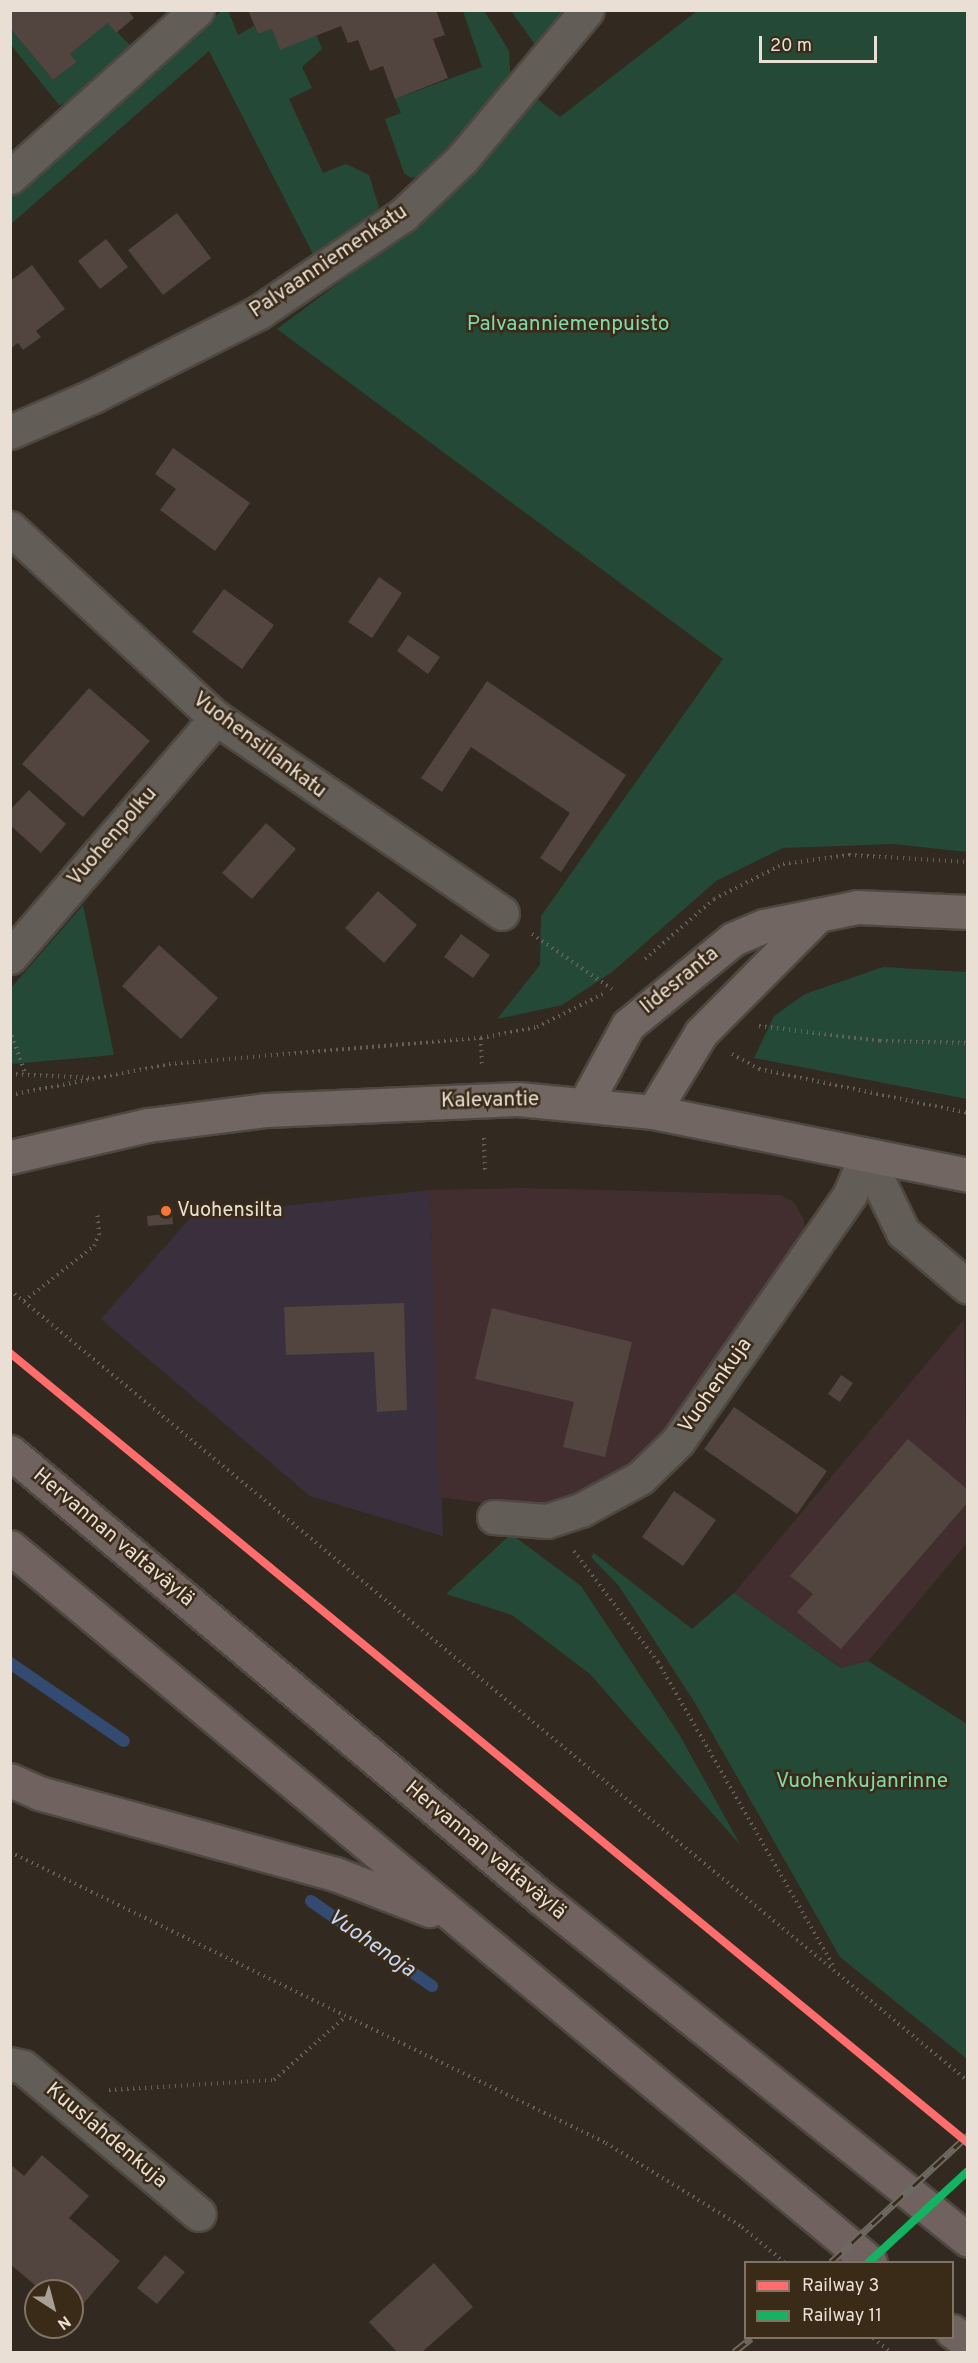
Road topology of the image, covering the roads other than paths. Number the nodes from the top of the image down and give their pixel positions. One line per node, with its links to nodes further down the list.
1 (197, 10): 3 (street)
2 (586, 10): 4 (street, Palvaanniemenkatu)
3 (10, 177)
4 (10, 432)
5 (10, 528): 6 (street, Vuohensillankatu)
6 (216, 718): 8 (street, Vuohensillankatu); 10 (street, Vuohenpolku)
7 (968, 912): 9 (main road, Iidesranta)
8 (502, 913)
9 (818, 915): 11 (main road, Iidesranta); 12 (main road)
10 (10, 957)
11 (586, 1102): 12 (main road, Kalevantie); 14 (main road, Kalevantie)
12 (653, 1112): 13 (main road, Kalevantie)
13 (866, 1156): 15 (main road, Kalevantie); 16 (street); 18 (street, Vuohenkuja)
14 (10, 1157)
15 (968, 1174)
16 (968, 1287)
17 (10, 1452): 24 (highway, Hervannan valtaväylä)
18 (494, 1517)
19 (10, 1547): 21 (highway)
20 (10, 1780): 21 (highway)
21 (454, 1919): 25 (highway)
22 (10, 2064): 23 (street, Kuuslahdenkuja)
23 (200, 2214)
24 (968, 2240)
25 (869, 2261)
26 (954, 2332): 27 (highway)
27 (968, 2343)

